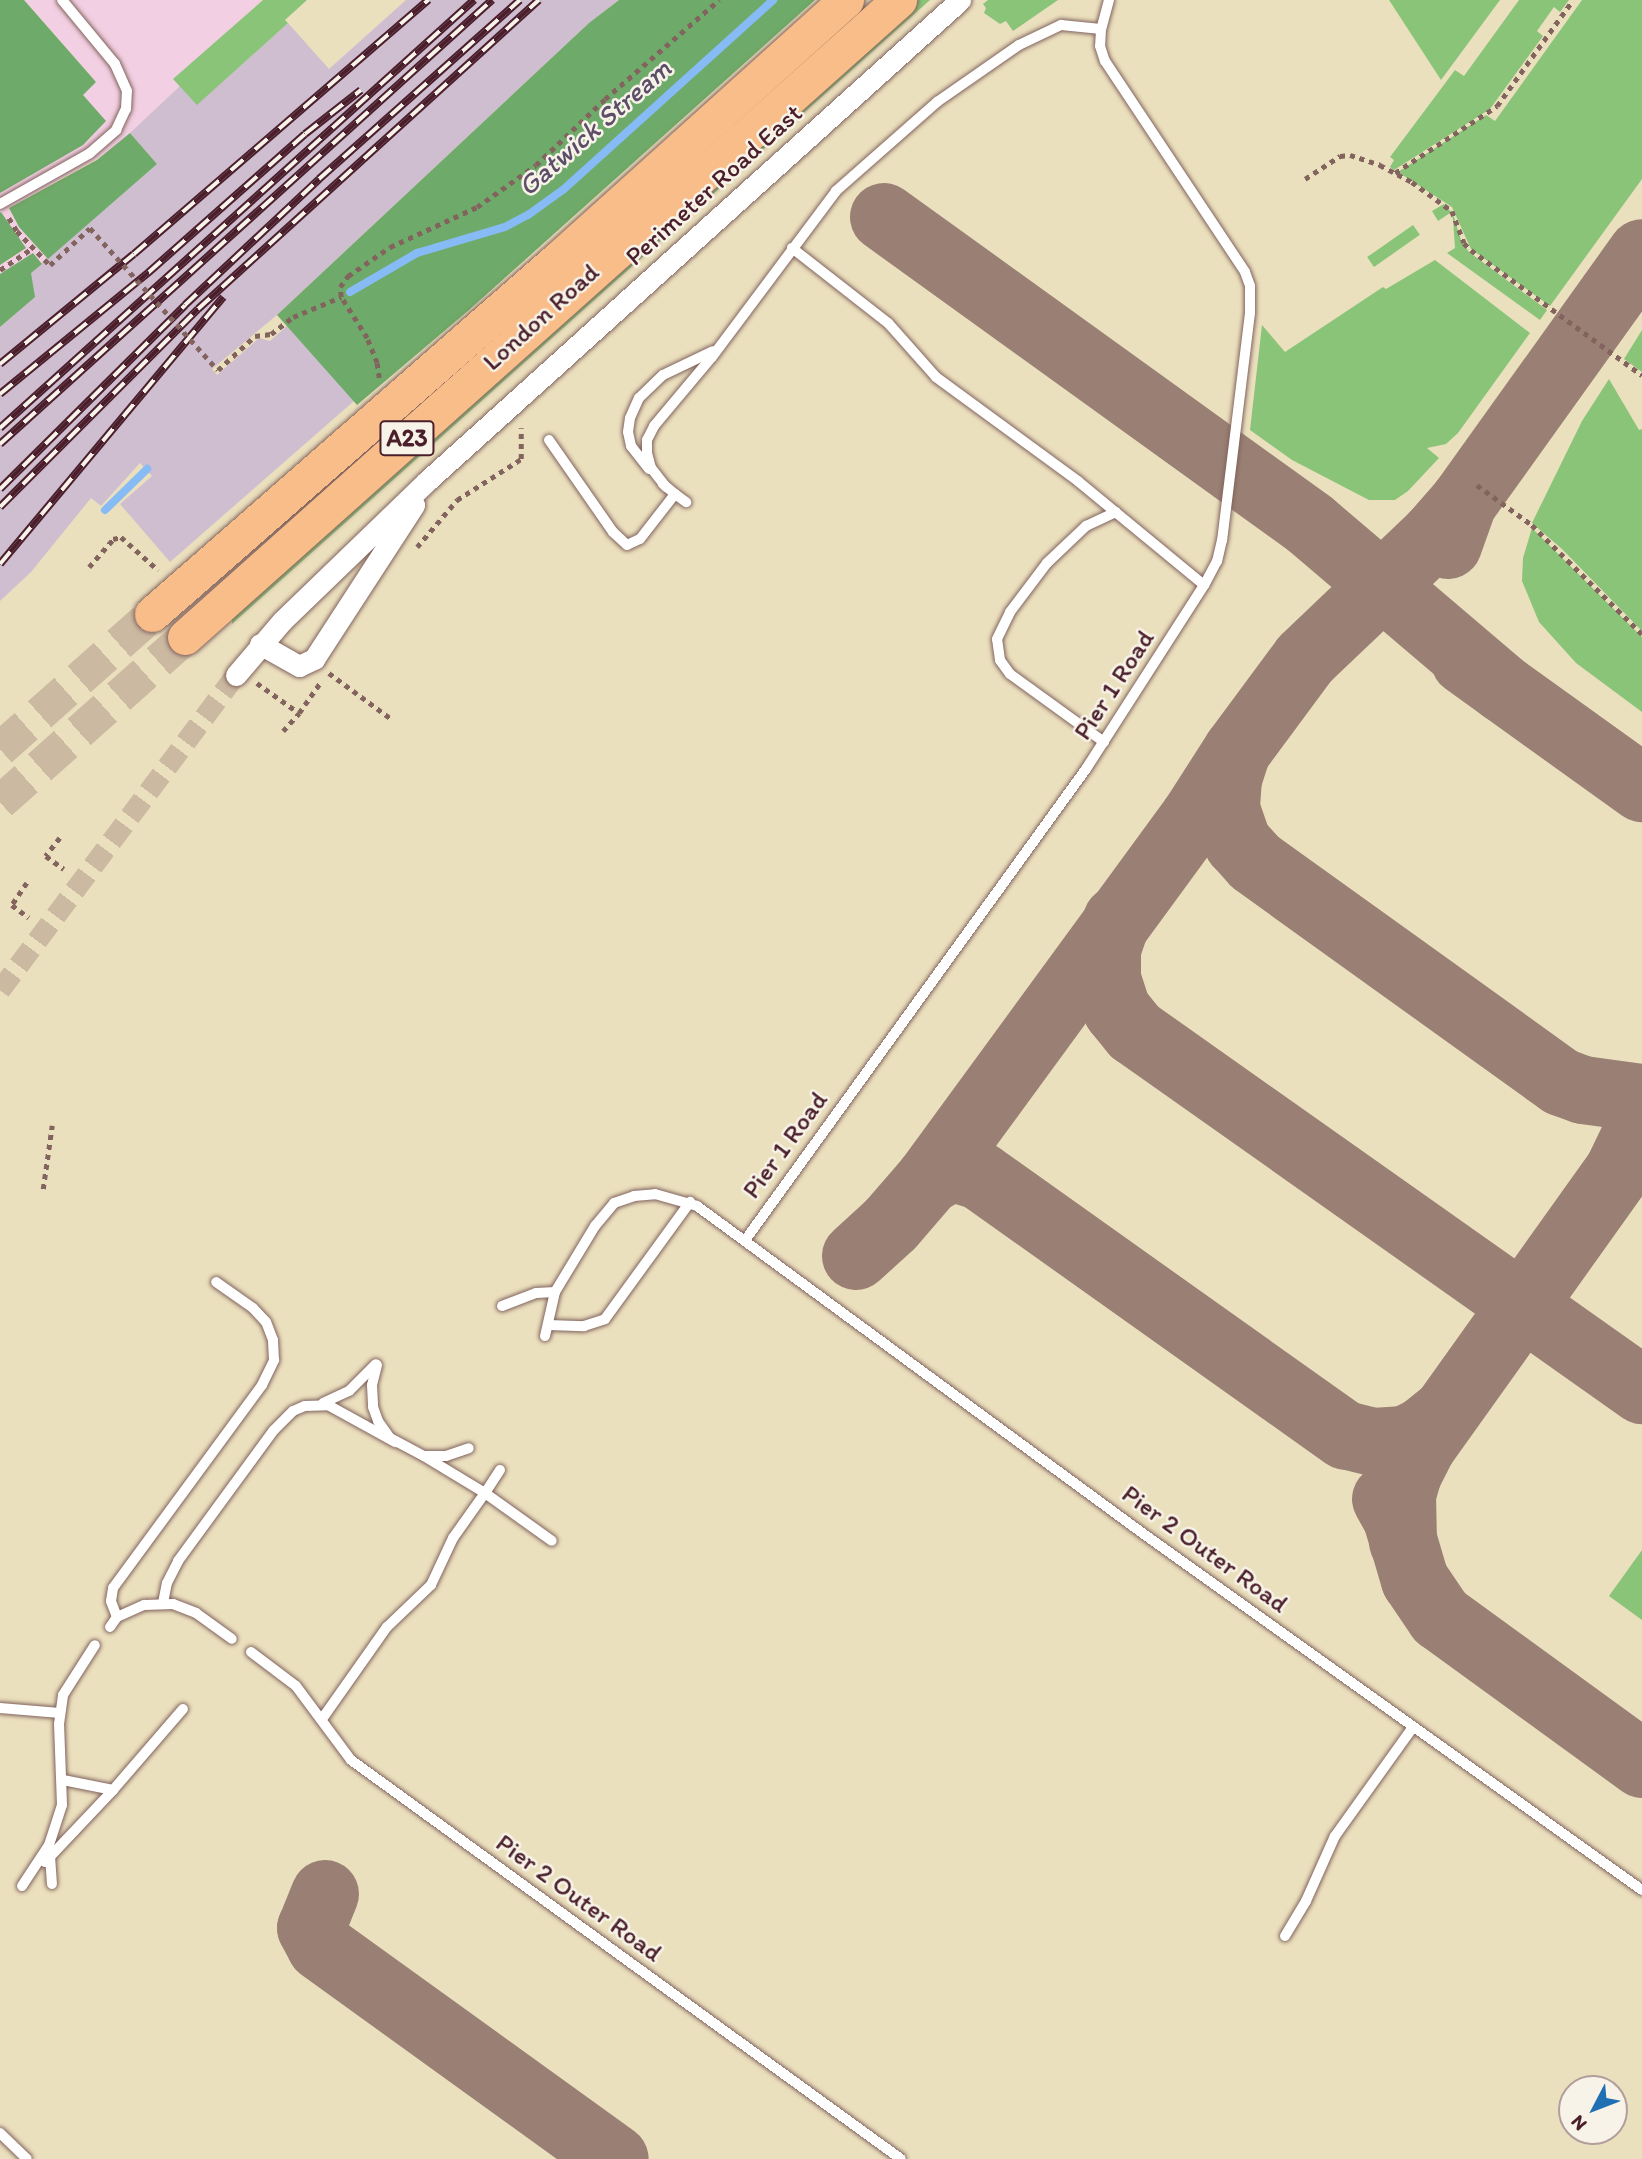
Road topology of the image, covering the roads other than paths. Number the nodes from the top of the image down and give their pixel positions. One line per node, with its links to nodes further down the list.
1 (62, 0): 7 (lane)
2 (846, 0): 16 (main road, London Road / A23)
3 (899, 0): 17 (main road, London Road / A23)
4 (960, 0): 11 (street, Perimeter Road East)
5 (1109, 0): 6 (lane)
6 (1101, 29): 8 (lane); 15 (lane, Pier 1 Road)
7 (1, 204)
8 (792, 248): 9 (lane); 14 (lane)
9 (718, 347): 12 (lane); 12 (lane)
10 (549, 440): 12 (lane)
11 (427, 481): 18 (street, Perimeter Road East); 18 (street)
12 (670, 490): 13 (lane)
13 (686, 502)
14 (1116, 512): 15 (lane); 20 (lane)
15 (1204, 586): 20 (lane, Pier 1 Road)
16 (152, 614)
17 (185, 637)
18 (260, 644): 19 (street, Perimeter Road East)
19 (243, 680)
20 (1104, 742): 22 (lane, Pier 1 Road)
21 (690, 1202): 22 (lane, Pier 2 Outer Road); 24 (lane); 24 (lane)
22 (746, 1239): 41 (lane, Pier 2 Outer Road)
23 (216, 1282): 33 (lane)
24 (555, 1292): 25 (lane)
25 (502, 1306)
26 (320, 1404): 27 (lane); 27 (lane); 33 (lane)
27 (395, 1442): 29 (lane)
28 (469, 1448): 29 (lane)
29 (424, 1456): 31 (lane)
30 (500, 1470): 31 (lane)
31 (485, 1493): 32 (lane); 40 (lane)
32 (552, 1541)
33 (163, 1603): 34 (lane)
34 (232, 1639)
35 (95, 1645): 39 (lane)
36 (251, 1652): 40 (lane, Pier 2 Outer Road)
37 (0, 1708): 39 (lane)
38 (183, 1709): 43 (lane)
39 (60, 1713): 42 (lane)
40 (322, 1719): 52 (lane, Pier 2 Outer Road)
41 (1413, 1727): 48 (lane, Pier 2 Outer Road); 49 (lane)
42 (63, 1780): 43 (lane); 45 (lane)
43 (113, 1790): 44 (lane)
44 (50, 1856): 45 (lane); 46 (lane)
45 (31, 1877): 47 (lane)
46 (52, 1884)
47 (22, 1886)
48 (1642, 1890)
49 (1285, 1936)
50 (0, 2133): 51 (lane)
51 (27, 2159)
52 (901, 2159)

